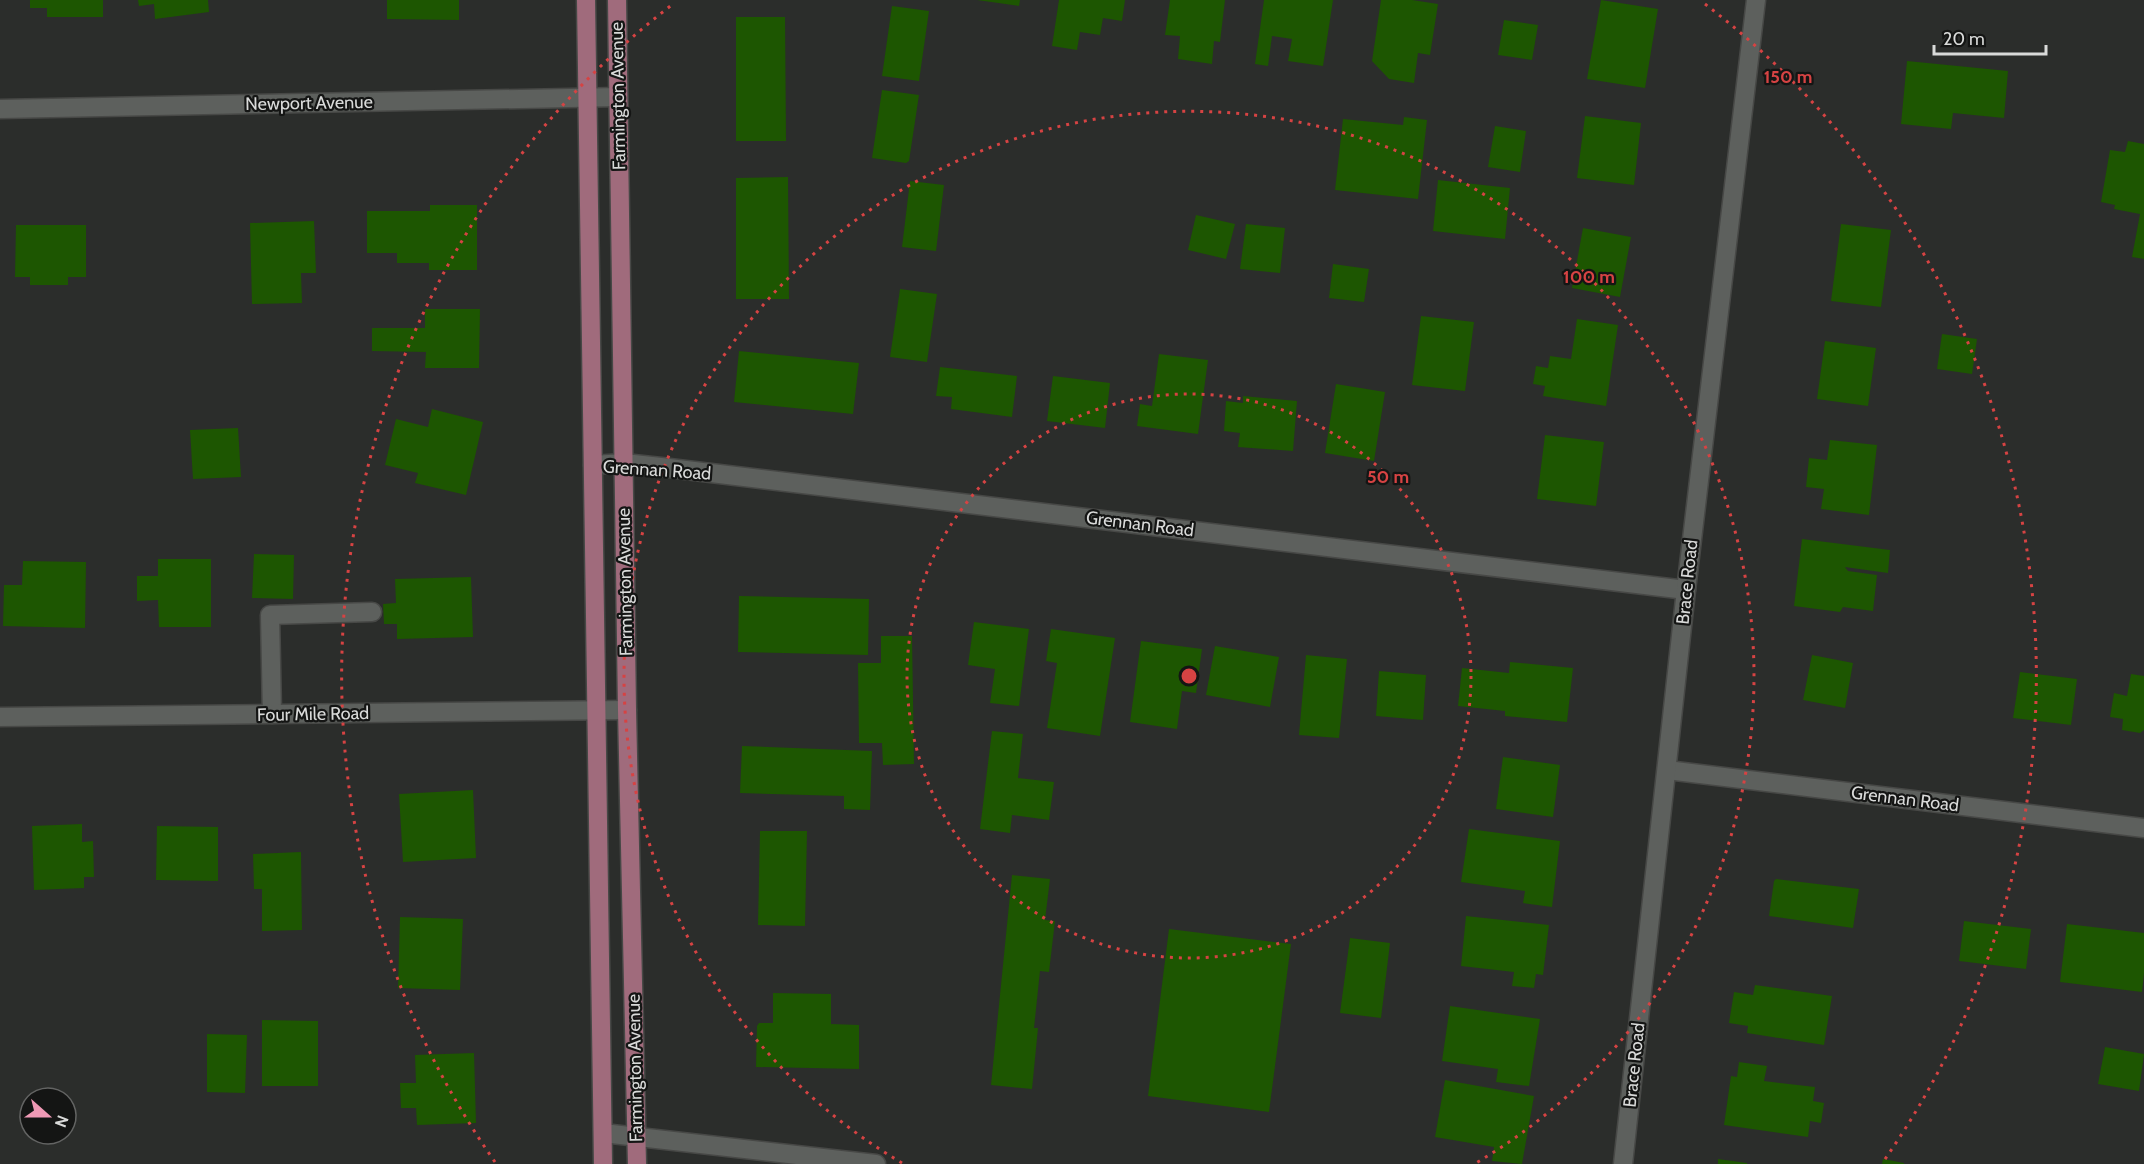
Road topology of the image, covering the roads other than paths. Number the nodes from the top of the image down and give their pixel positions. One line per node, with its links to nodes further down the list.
1 (586, 0): 4 (main road, Farmington Avenue)
2 (617, 0): 5 (main road, Farmington Avenue)
3 (1756, 0): 9 (street, Brace Road)
4 (587, 97): 5 (street, Newport Avenue); 6 (street, Newport Avenue); 8 (main road, Farmington Avenue)
5 (618, 97): 7 (main road, Farmington Avenue)
6 (0, 109)
7 (624, 463): 8 (street, Grennan Road); 9 (street, Grennan Road); 12 (main road, Farmington Avenue)
8 (593, 465): 11 (main road, Farmington Avenue)
9 (1686, 590): 15 (street, Brace Road)
10 (372, 612): 13 (street)
11 (596, 710): 12 (street, Four Mile Road); 13 (street, Four Mile Road); 17 (main road, Farmington Avenue)
12 (627, 710): 18 (main road, Farmington Avenue)
13 (272, 714): 14 (street, Four Mile Road)
14 (0, 717)
15 (1667, 770): 16 (street, Grennan Road); 22 (street, Brace Road)
16 (2144, 828)
17 (603, 1133): 18 (street); 19 (main road, Farmington Avenue)
18 (637, 1136): 20 (main road, Farmington Avenue); 21 (street)
19 (603, 1164)
20 (637, 1164)
21 (876, 1164)
22 (1623, 1164)

